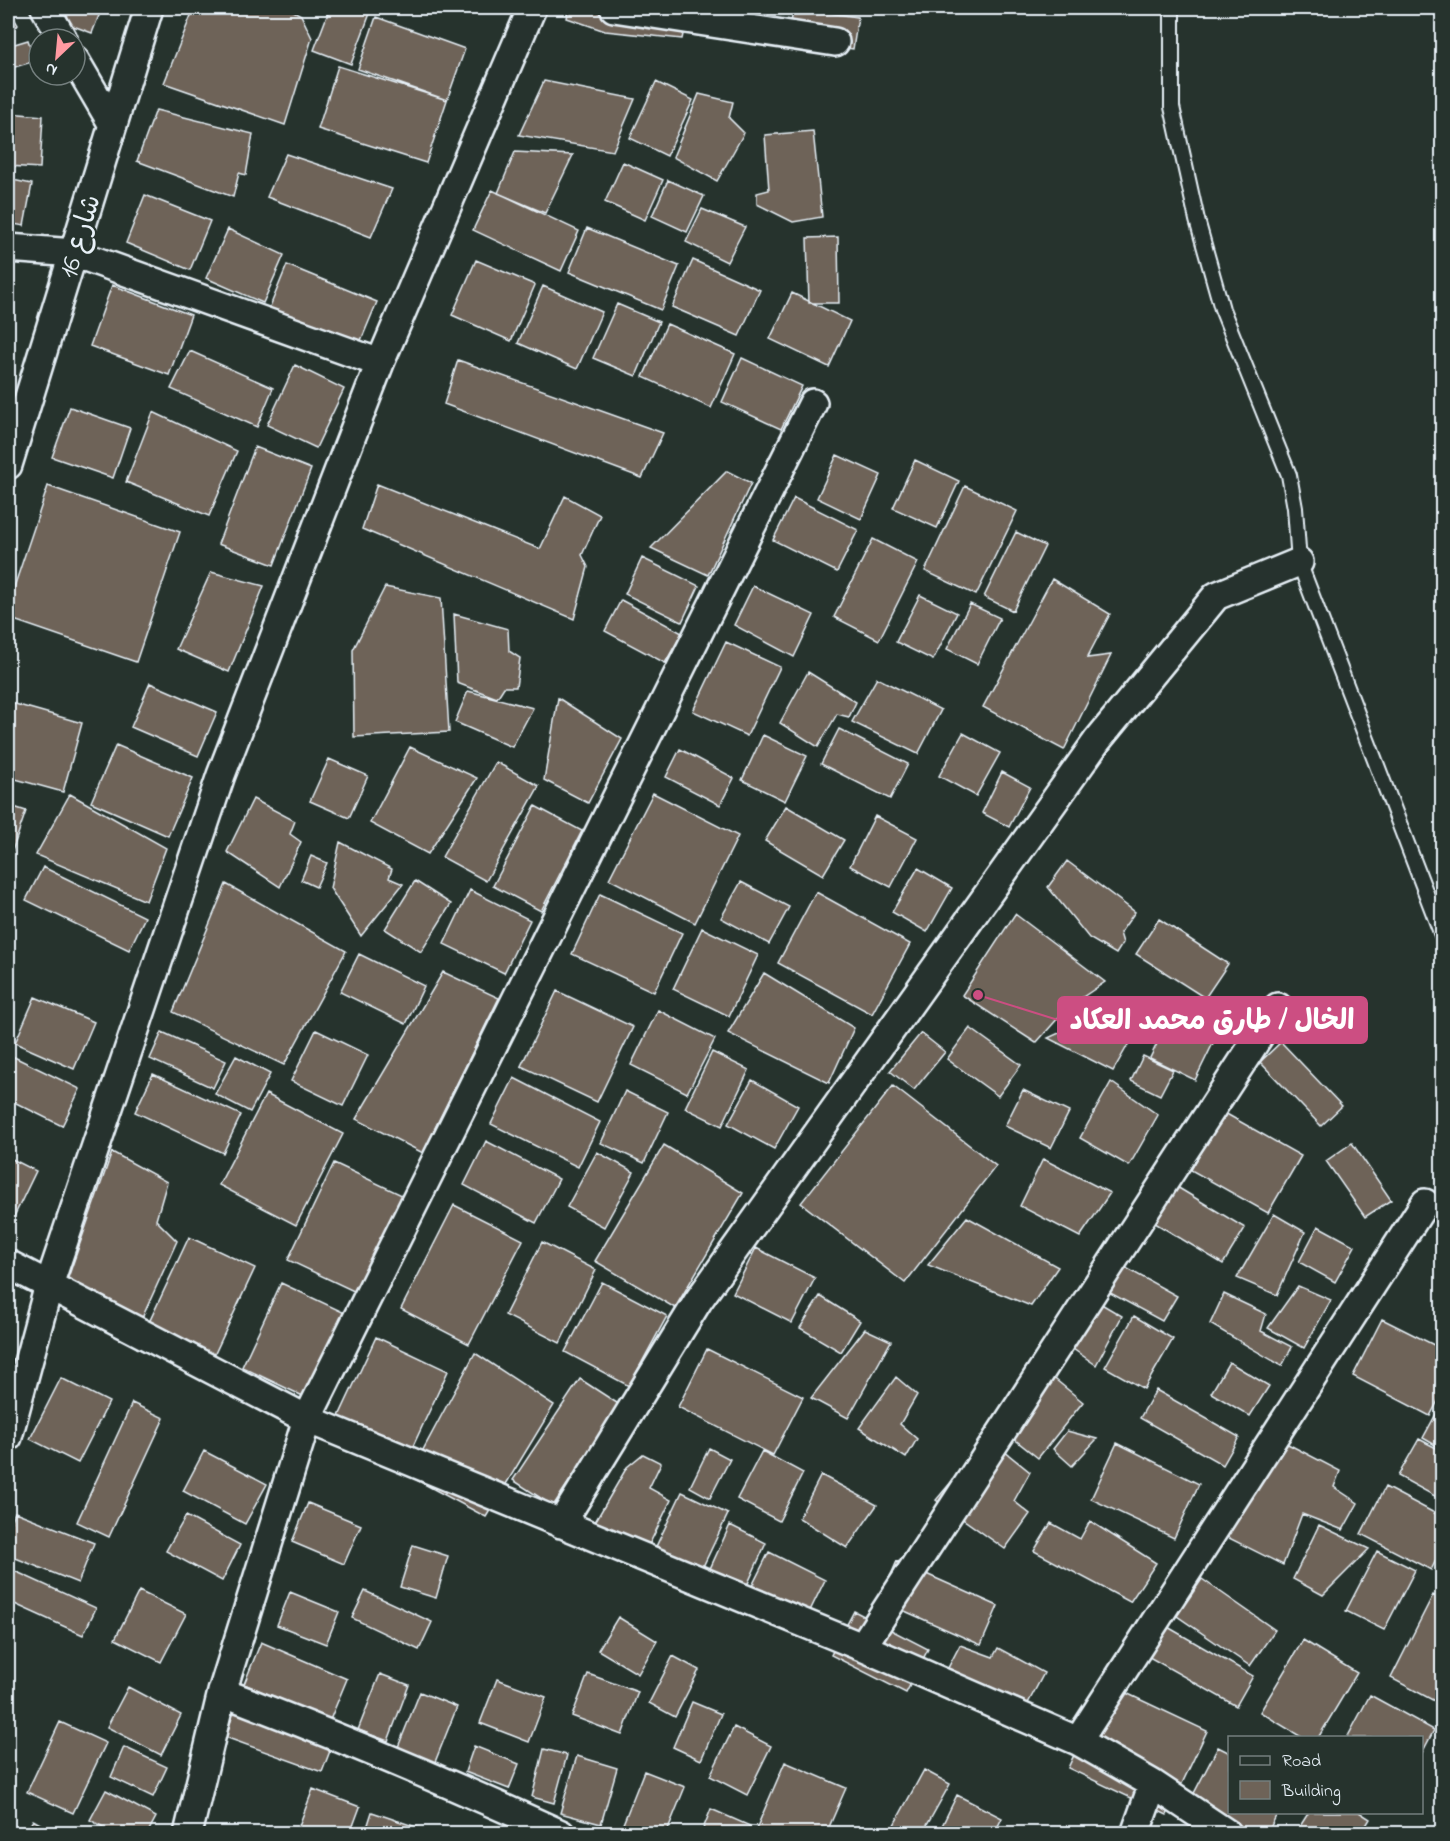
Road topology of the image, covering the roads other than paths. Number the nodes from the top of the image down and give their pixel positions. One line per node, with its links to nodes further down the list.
1 (45, 8): 6 (street)
2 (149, 8): 9 (street, شارع 16)
3 (532, 8): 12 (street)
4 (614, 8): 7 (street)
5 (1172, 8): 15 (lane)
6 (56, 27)
7 (835, 42)
8 (87, 81): 9 (street)
9 (113, 125): 11 (street, شارع 16)
10 (8, 248): 11 (street)
11 (74, 253): 12 (street); 14 (street, شارع 16)
12 (380, 363): 20 (street)
13 (813, 403): 21 (street)
14 (8, 465)
15 (1299, 562): 16 (lane); 23 (street)
16 (1443, 935)
17 (1278, 1007): 24 (street)
18 (1425, 1203): 26 (street)
19 (8, 1264): 20 (street)
20 (49, 1286): 21 (street); 22 (street)
21 (307, 1419): 23 (street); 25 (street)
22 (8, 1437)
23 (561, 1524): 24 (street)
24 (862, 1647): 26 (street)
25 (222, 1692): 28 (street); 29 (street)
26 (1078, 1741): 27 (street)
27 (1154, 1784): 30 (street); 31 (street)
28 (188, 1833)
29 (561, 1833)
30 (1135, 1833)
31 (1228, 1833)

